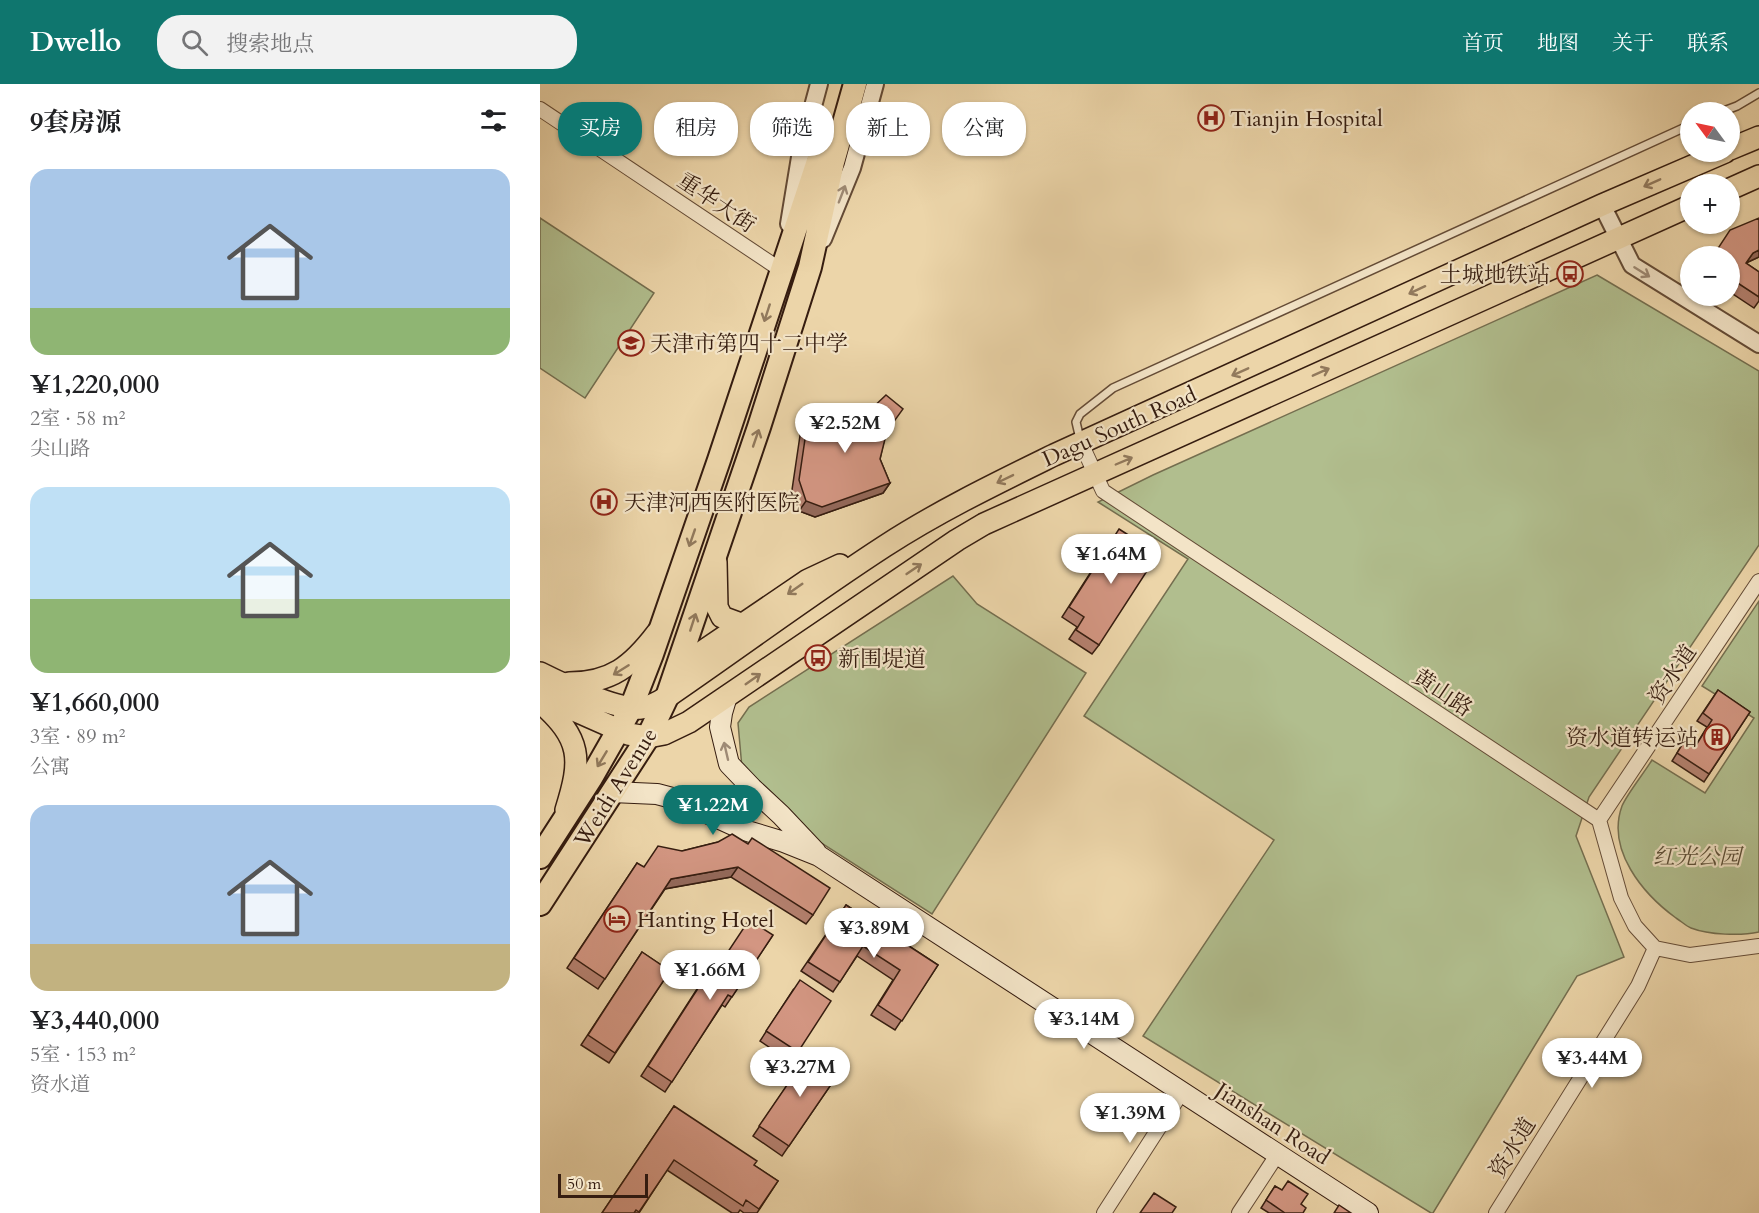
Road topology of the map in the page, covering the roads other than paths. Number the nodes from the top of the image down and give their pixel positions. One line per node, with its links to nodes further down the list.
1 (819, 84): 18 (street)
2 (840, 84): 11 (highway)
3 (855, 84): 11 (highway)
4 (875, 84): 19 (street, one-way to 4)
5 (1759, 93): 6 (lane)
6 (1740, 104)
7 (540, 109): 18 (street, 重华大街)
8 (1680, 130): 21 (lane)
9 (1759, 136): 10 (main road)
10 (1740, 145)
11 (827, 160): 18 (highway, Weidi Avenue); 19 (highway, Weidi Avenue)
12 (1702, 162): 15 (main road, Dagu South Road, one-way to 15)
13 (1759, 176): 14 (main road)
14 (1740, 185)
15 (1602, 205): 17 (street); 21 (main road, Dagu South Road, one-way to 21)
16 (1680, 211): 17 (main road, Dagu South Road)
17 (1617, 239): 20 (street, one-way to 20); 22 (main road, Dagu South Road, one-way to 17)
18 (783, 265): 27 (highway, Weidi Avenue, one-way to 27)
19 (810, 267): 24 (highway, Weidi Avenue, one-way to 19)
20 (1759, 344)
21 (1081, 443): 22 (street, 黄山路); 23 (main road, Dagu South Road, one-way to 23)
22 (1094, 473): 31 (main road, Dagu South Road, one-way to 22); 38 (street, 黄山路)
23 (885, 546): 26 (main road, one-way to 26); 32 (main road, Dagu South Road)
24 (717, 552): 26 (main road); 32 (highway, Weidi Avenue, one-way to 24)
25 (1759, 580): 38 (street, 资水道)
26 (741, 624): 32 (main road)
27 (660, 628): 29 (main road, one-way to 29); 34 (highway, Weidi Avenue)
28 (540, 673): 29 (main road)
29 (561, 683): 34 (main road)
30 (540, 694): 35 (main road, Dagu South Road)
31 (728, 696): 36 (main road, Dagu South Road); 40 (main road, one-way to 31)
32 (667, 698): 34 (main road, Dagu South Road); 36 (highway, Weidi Avenue)
33 (540, 702): 39 (main road)
34 (631, 708): 35 (highway, Weidi Avenue)
35 (619, 731): 36 (main road, Dagu South Road); 39 (highway, Weidi Avenue, one-way to 39)
36 (648, 737): 37 (highway, Weidi Avenue)
37 (612, 792): 40 (main road); 42 (highway, Weidi Avenue)
38 (1599, 820): 44 (street)
39 (563, 821): 41 (highway, Weidi Avenue)
40 (819, 856): 45 (main road, Jianshan Road)
41 (540, 857)
42 (540, 904)
43 (1759, 946): 44 (street)
44 (1655, 948): 50 (street, 资水道)
45 (1182, 1092): 46 (main road, Jianshan Road); 47 (street)
46 (1277, 1155): 48 (street); 49 (main road, Jianshan Road)
47 (1104, 1213)
48 (1239, 1213)
49 (1368, 1213)
50 (1496, 1213)

